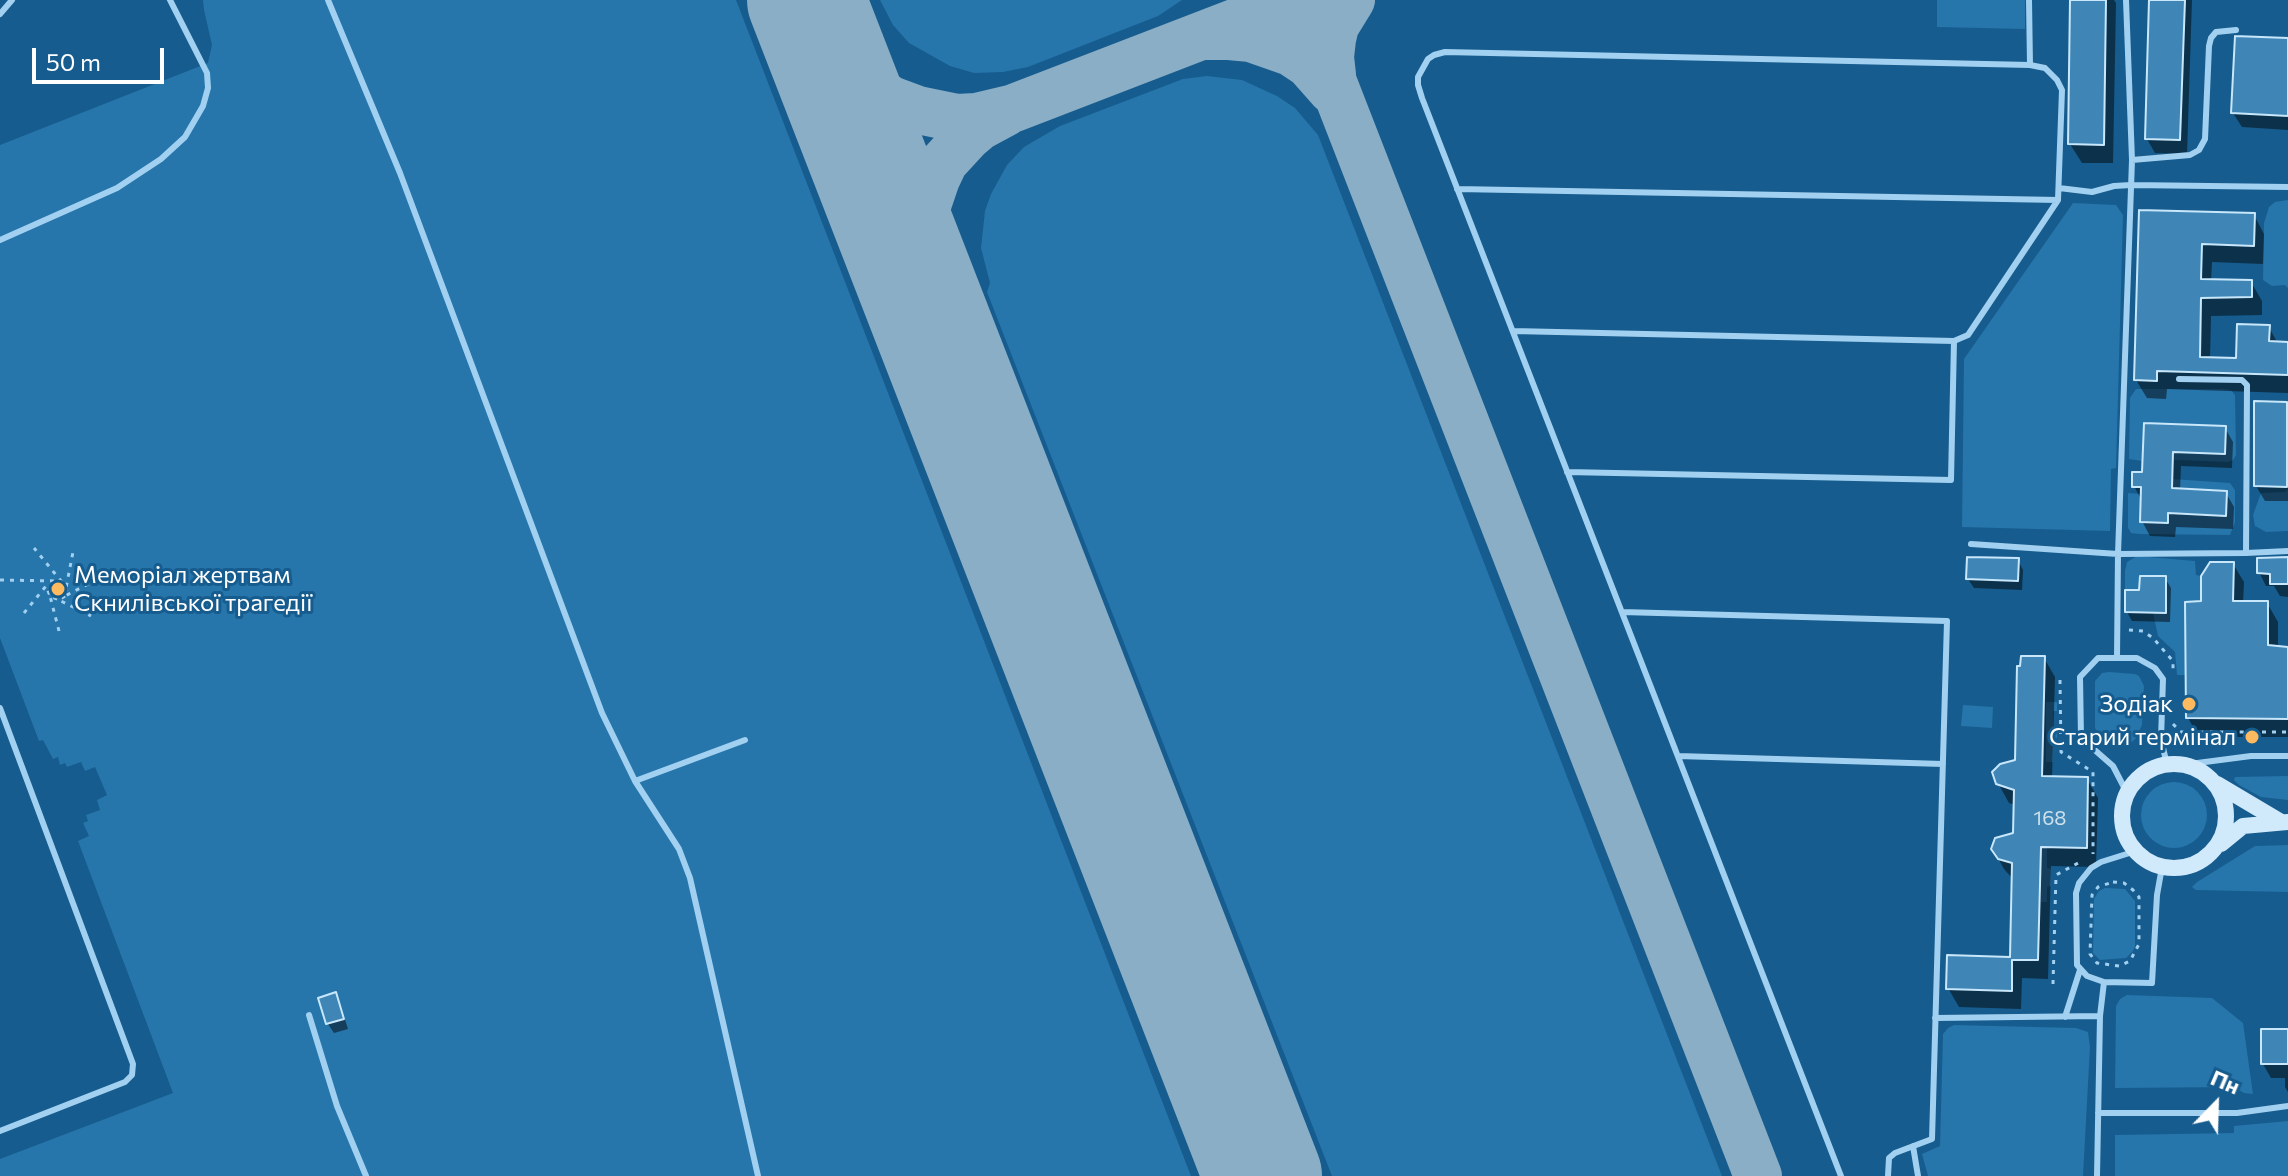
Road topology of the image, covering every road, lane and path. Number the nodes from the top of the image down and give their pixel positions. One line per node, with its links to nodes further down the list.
1 (12, 0): 6 (lane)
2 (170, 0): 15 (lane)
3 (328, 0): 51 (lane)
4 (2029, 0): 8 (lane)
5 (2126, 0): 9 (lane)
6 (0, 14)
7 (2236, 30): 9 (lane)
8 (2030, 65): 12 (lane); 13 (lane)
9 (2132, 160): 10 (lane)
10 (2131, 185): 11 (lane); 12 (lane); 25 (lane)
11 (2288, 187)
12 (2059, 188): 14 (lane)
13 (1457, 189): 14 (lane); 16 (lane)
14 (2058, 200): 17 (lane)
15 (0, 240)
16 (1513, 331): 17 (lane); 19 (lane)
17 (1954, 341): 19 (lane)
18 (2179, 379): 24 (lane)
19 (1567, 472): 35 (lane)
20 (1971, 544): 25 (lane)
21 (34, 548): 29 (path)
22 (2288, 551): 24 (lane)
23 (73, 552): 31 (path)
24 (2246, 553): 25 (lane)
25 (2118, 554): 38 (lane)
26 (0, 580): 28 (path)
27 (96, 580): 33 (path)
28 (49, 581): 29 (path); 30 (path)
29 (61, 581): 31 (path)
30 (46, 586): 32 (path); 36 (path)
31 (66, 588): 33 (path)
32 (50, 596): 34 (path); 39 (path)
33 (65, 596): 34 (path)
34 (59, 600): 37 (path)
35 (1622, 612): 47 (lane); 49 (lane)
36 (24, 613)
37 (91, 616)
38 (2117, 629): 40 (lane); 41 (path)
39 (59, 631)
40 (2117, 658): 50 (lane); 53 (lane)
41 (2173, 677)
42 (2060, 680): 56 (path)
43 (0, 708): 70 (lane)
44 (2173, 723): 45 (path)
45 (2288, 732)
46 (745, 740): 51 (lane)
47 (1678, 756): 49 (lane); 74 (lane)
48 (2288, 756): 50 (lane)
49 (1943, 764): 67 (lane)
50 (2174, 765): 52 (main road); 53 (main road)
51 (635, 781): 73 (lane)
52 (2212, 781): 54 (main road); 57 (main road)
53 (2127, 793): 55 (main road)
54 (2284, 822): 57 (main road)
55 (2136, 851): 59 (main road); 61 (lane)
56 (2093, 854)
57 (2207, 856): 59 (main road)
58 (2081, 861): 63 (path)
59 (2162, 867): 62 (lane)
60 (2090, 954): 60 (path)
61 (2080, 970): 62 (lane); 66 (lane)
62 (2104, 982): 65 (lane)
63 (2053, 984)
64 (309, 1015): 72 (lane)
65 (2100, 1016): 66 (lane); 69 (lane)
66 (2065, 1017): 67 (lane)
67 (1935, 1018): 71 (lane)
68 (2288, 1106): 69 (lane)
69 (2098, 1113): 77 (lane)
70 (0, 1131)
71 (1913, 1146): 75 (lane); 76 (lane)
72 (366, 1176)
73 (758, 1176)
74 (1841, 1176)
75 (1888, 1176)
76 (1918, 1176)
77 (2097, 1176)

